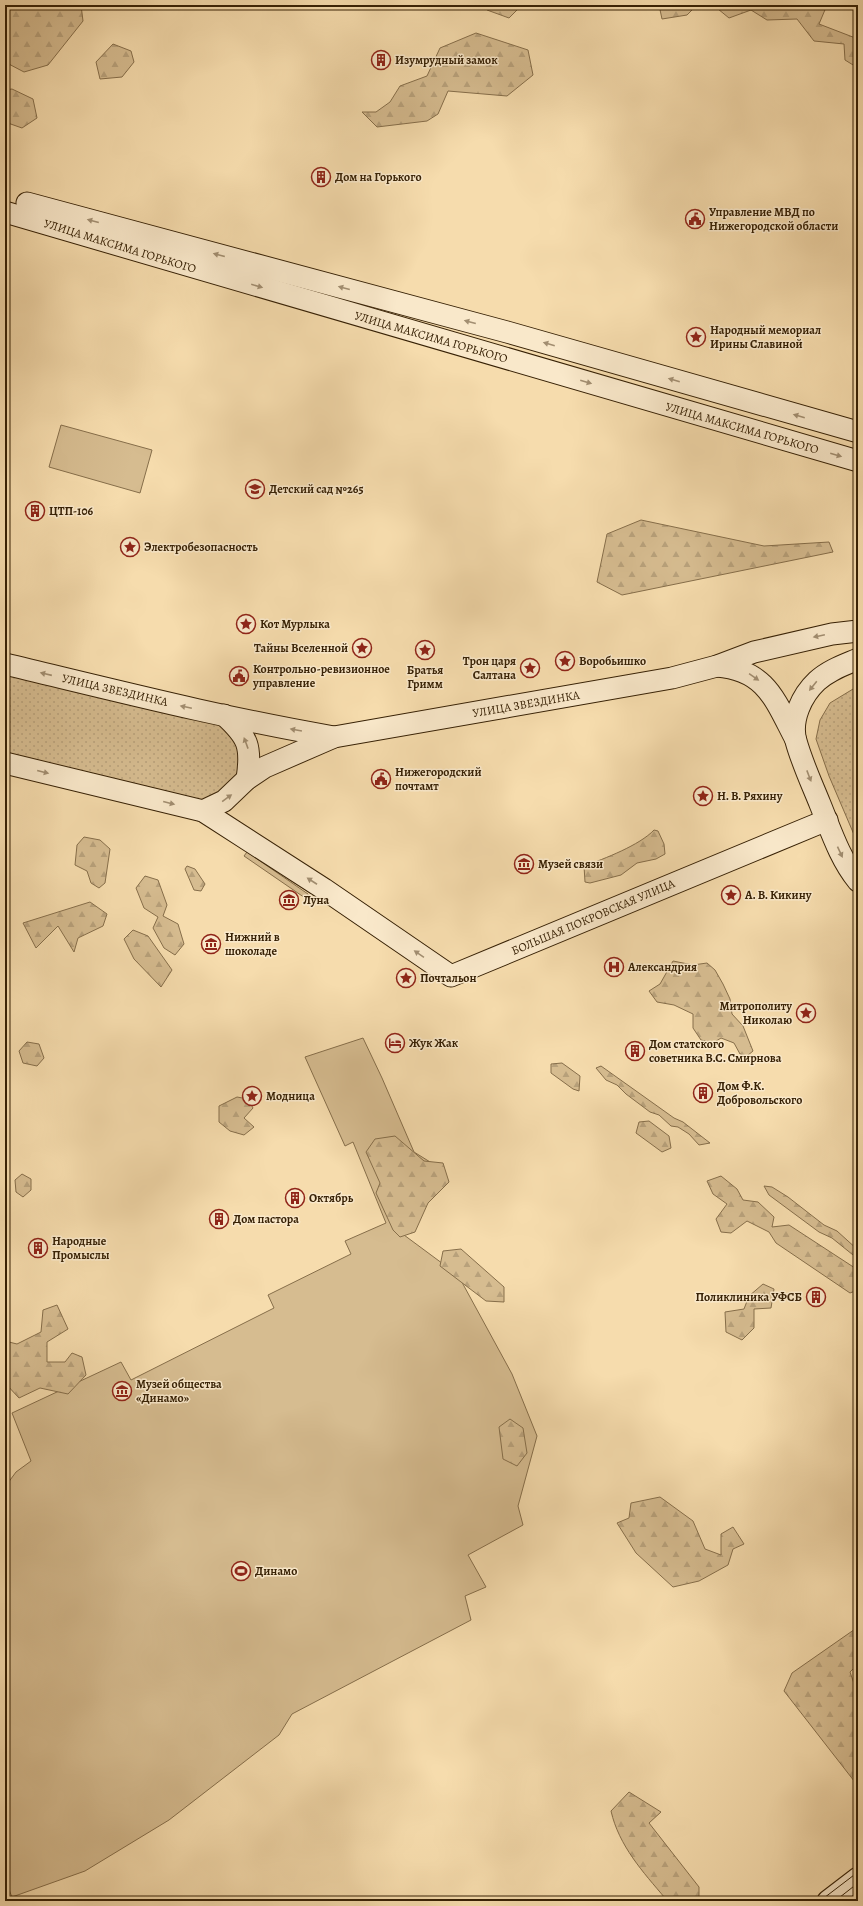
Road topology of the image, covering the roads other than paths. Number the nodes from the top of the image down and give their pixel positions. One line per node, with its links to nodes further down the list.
1 (5, 197): 3 (street, УЛИЦА МАКСИМА ГОРЬКОГО, one-way to 1)
2 (5, 212): 4 (street, УЛИЦА МАКСИМА ГОРЬКОГО, one-way to 4)
3 (858, 432)
4 (858, 461)
5 (858, 631): 8 (street, УЛИЦА ЗВЕЗДИНКА, one-way to 8)
6 (858, 659): 11 (street, one-way to 11)
7 (5, 664): 9 (street, УЛИЦА ЗВЕЗДИНКА, one-way to 7)
8 (718, 666): 10 (street, УЛИЦА ЗВЕЗДИНКА); 11 (street, УЛИЦА ЗВЕЗДИНКА, one-way to 11)
9 (224, 715): 10 (street, УЛИЦА ЗВЕЗДИНКА, one-way to 9); 13 (street, one-way to 9)
10 (334, 737): 13 (street, УЛИЦА ЗВЕЗДИНКА)
11 (796, 740): 15 (street, one-way to 15)
12 (5, 763): 14 (street, one-way to 14)
13 (247, 779): 14 (street, УЛИЦА ЗВЕЗДИНКА, one-way to 13)
14 (203, 811): 15 (street, БОЛЬШАЯ ПОКРОВСКАЯ УЛИЦА, one-way to 14)
15 (827, 820): 16 (street, one-way to 16)
16 (858, 881)
17 (858, 1878): 18 (street)
18 (828, 1901)

